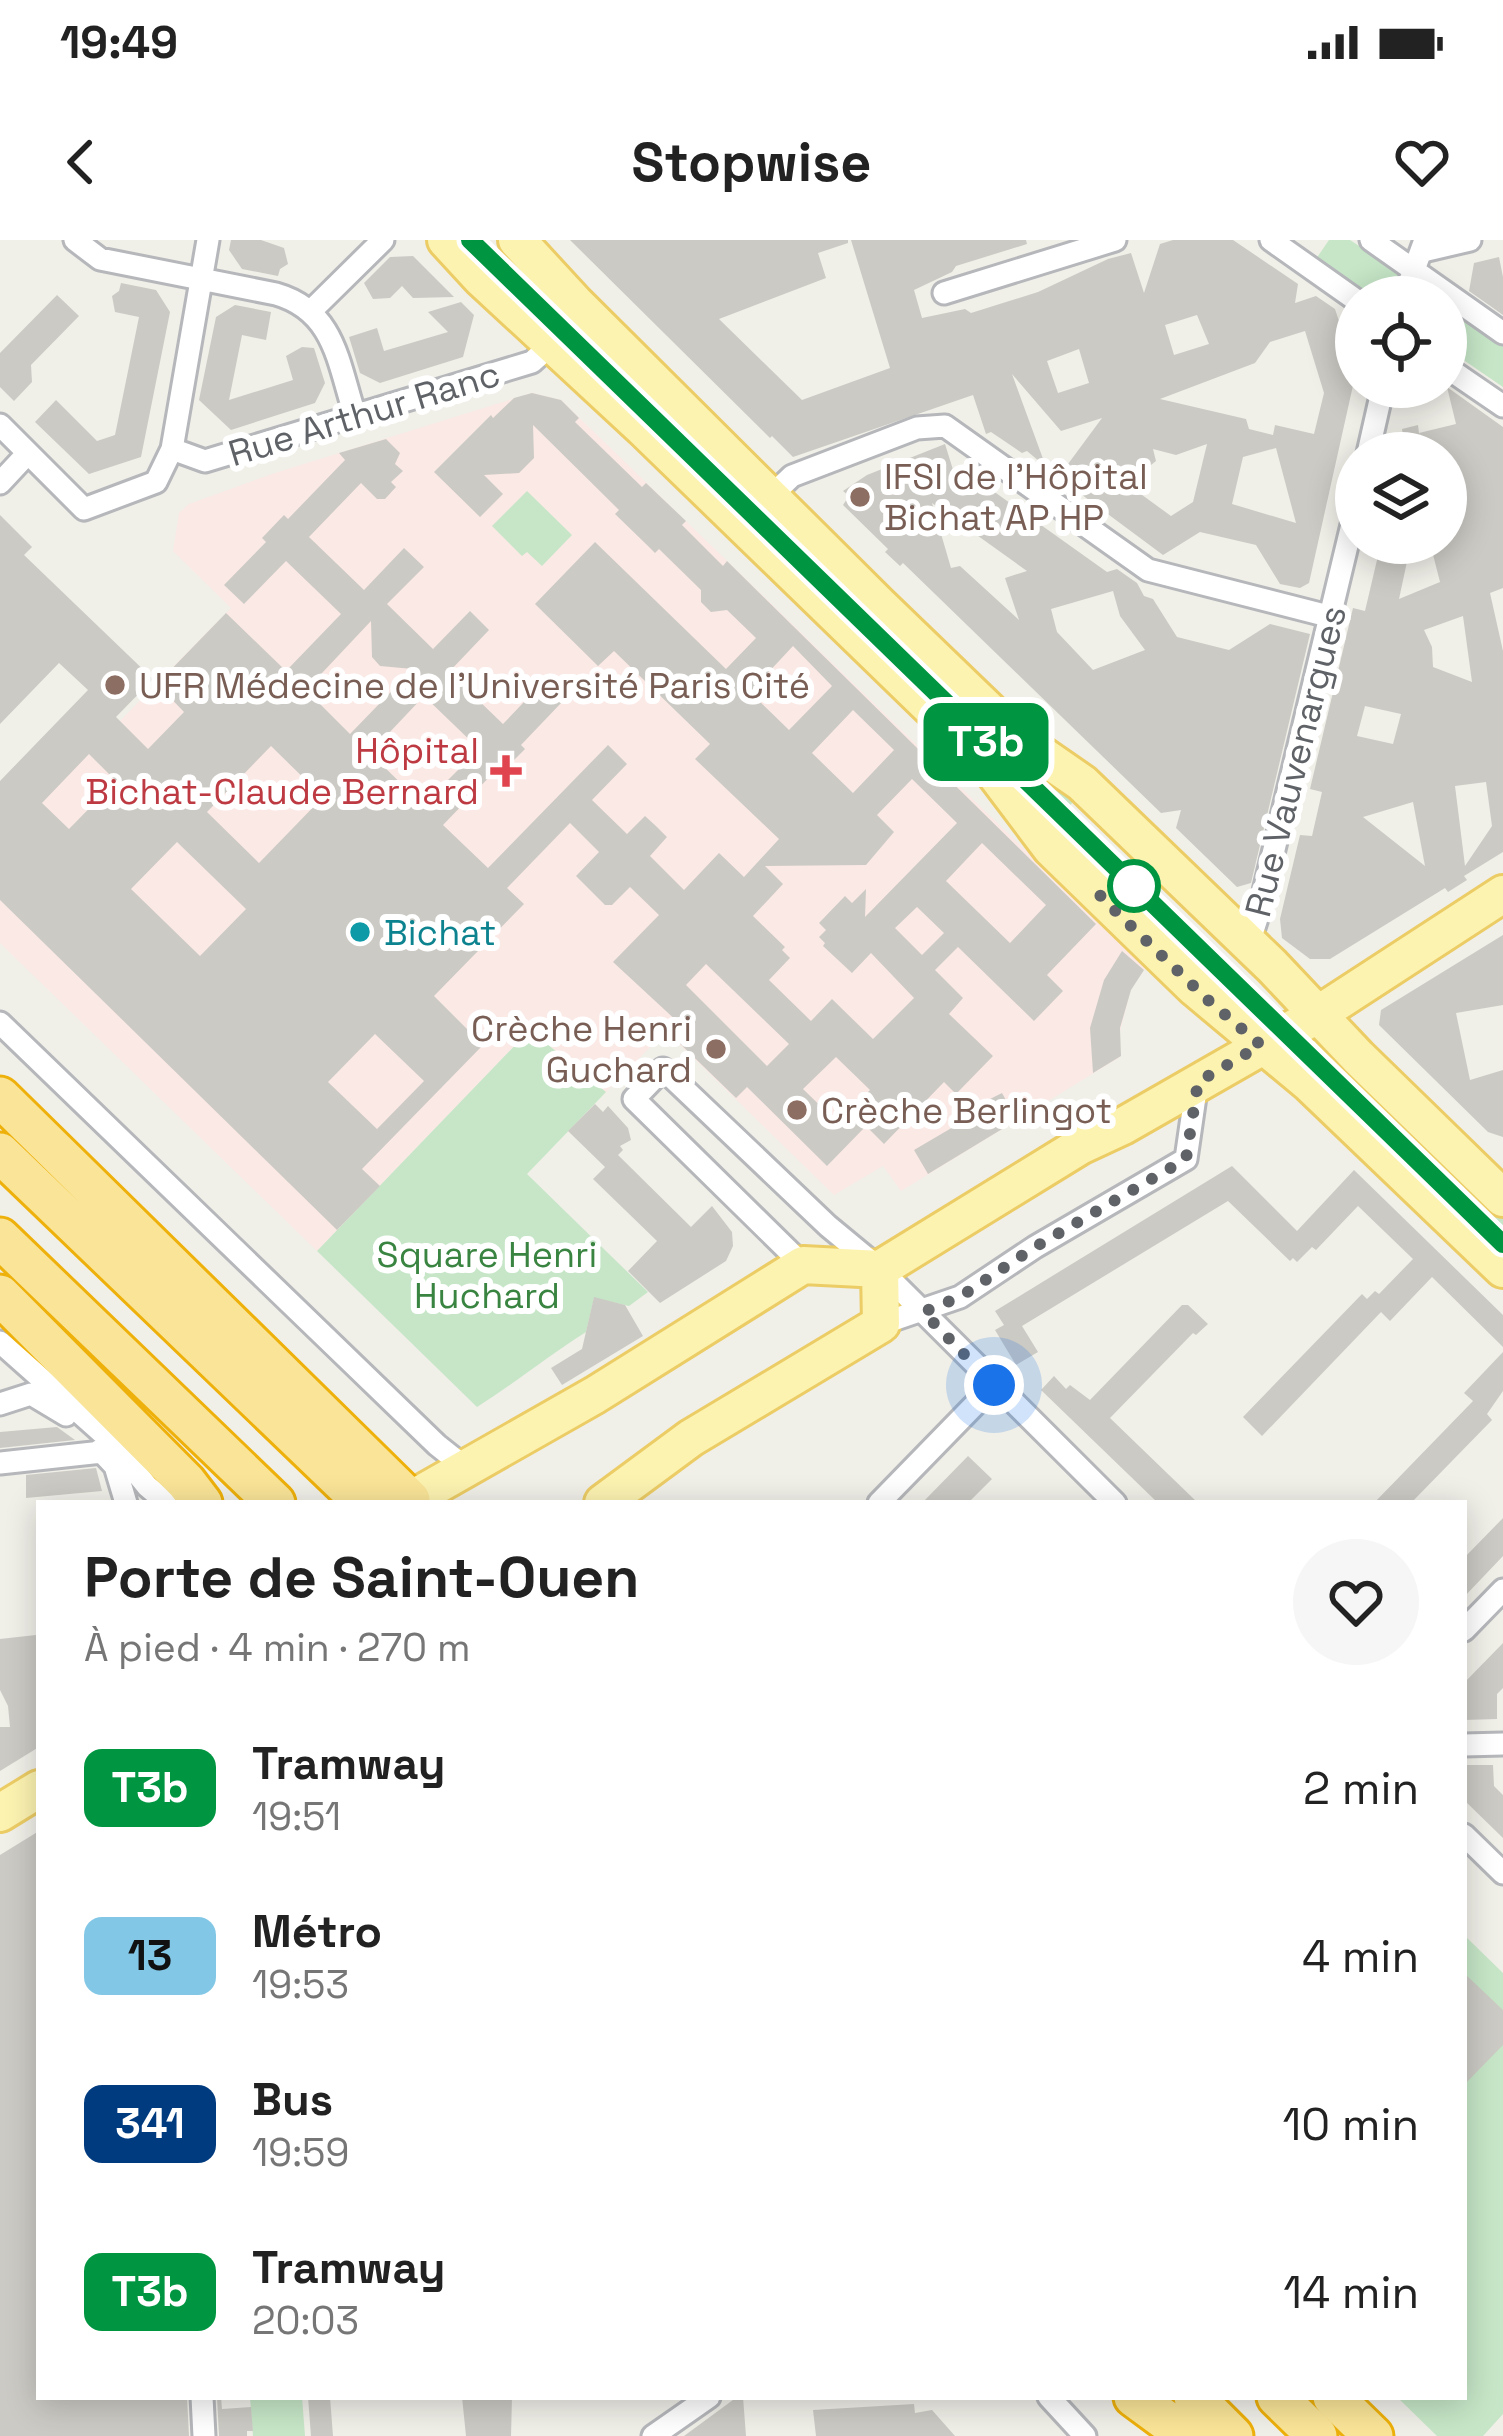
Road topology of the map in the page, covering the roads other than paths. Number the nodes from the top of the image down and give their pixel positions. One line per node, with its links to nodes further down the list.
1 (75, 240): 11 (street)
2 (208, 240): 11 (street)
3 (383, 240): 14 (street)
4 (446, 240): 16 (main road)
5 (517, 240): 24 (main road)
6 (1115, 240): 13 (street)
7 (1271, 240): 12 (street)
8 (1371, 240): 10 (street)
9 (1470, 240): 10 (street)
10 (1420, 253): 15 (street)
11 (201, 279): 14 (street); 21 (street)
12 (1335, 285)
13 (944, 293)
14 (312, 310): 19 (street)
15 (1503, 333)
16 (552, 344): 19 (street, Rue Arthur Ranc); 31 (main road)
17 (1467, 381): 18 (street)
18 (1503, 406)
19 (355, 415): 21 (street, Rue Arthur Ranc)
20 (0, 425): 22 (street)
21 (172, 449): 22 (street)
22 (28, 453): 23 (street)
23 (0, 483)
24 (771, 496): 26 (street); 28 (main road)
25 (1344, 564): 26 (street, Rue Vauvenargues)
26 (1332, 617): 28 (street, Rue Vauvenargues)
27 (1503, 894): 29 (main road)
28 (1249, 943): 29 (main road)
29 (1317, 1015): 31 (main road); 35 (main road)
30 (0, 1023): 49 (street)
31 (1261, 1045): 32 (main road); 39 (main road)
32 (1198, 1082): 38 (main road); 41 (street)
33 (0, 1097): 56 (highway)
34 (0, 1153): 55 (highway)
35 (1503, 1198)
36 (0, 1238): 54 (highway)
37 (803, 1265): 38 (main road); 38 (street); 49 (main road)
38 (880, 1269): 41 (street); 42 (main road)
39 (1503, 1270)
40 (0, 1295): 53 (highway)
41 (923, 1312): 42 (street); 45 (street)
42 (881, 1324): 58 (main road)
43 (0, 1342): 44 (street)
44 (33, 1383): 46 (street); 47 (street); 50 (street)
45 (994, 1385): 59 (street); 60 (street)
46 (0, 1404)
47 (97, 1453): 48 (street); 50 (street)
48 (0, 1463)
49 (466, 1468): 57 (main road)
50 (128, 1476): 51 (street); 52 (street)
51 (126, 1500)
52 (162, 1500)
53 (200, 1500)
54 (271, 1500)
55 (361, 1500)
56 (407, 1500)
57 (412, 1500)
58 (607, 1500)
59 (882, 1500)
60 (1112, 1500)
61 (1503, 1590): 62 (street)
62 (1467, 1627)
63 (1467, 1744): 64 (street)
64 (1503, 1744)
65 (36, 1792): 66 (main road)
66 (0, 1813)
67 (1467, 1838): 68 (street)
68 (1503, 1873)
69 (202, 2400): 76 (street)
70 (705, 2400): 77 (street)
71 (1052, 2400): 78 (street)
72 (1138, 2400): 79 (highway)
73 (1197, 2400): 80 (highway)
74 (1280, 2400): 81 (highway)
75 (1337, 2400): 82 (highway)
76 (204, 2436)
77 (653, 2436)
78 (1084, 2436)
79 (1187, 2436)
80 (1233, 2436)
81 (1317, 2436)
82 (1373, 2436)

